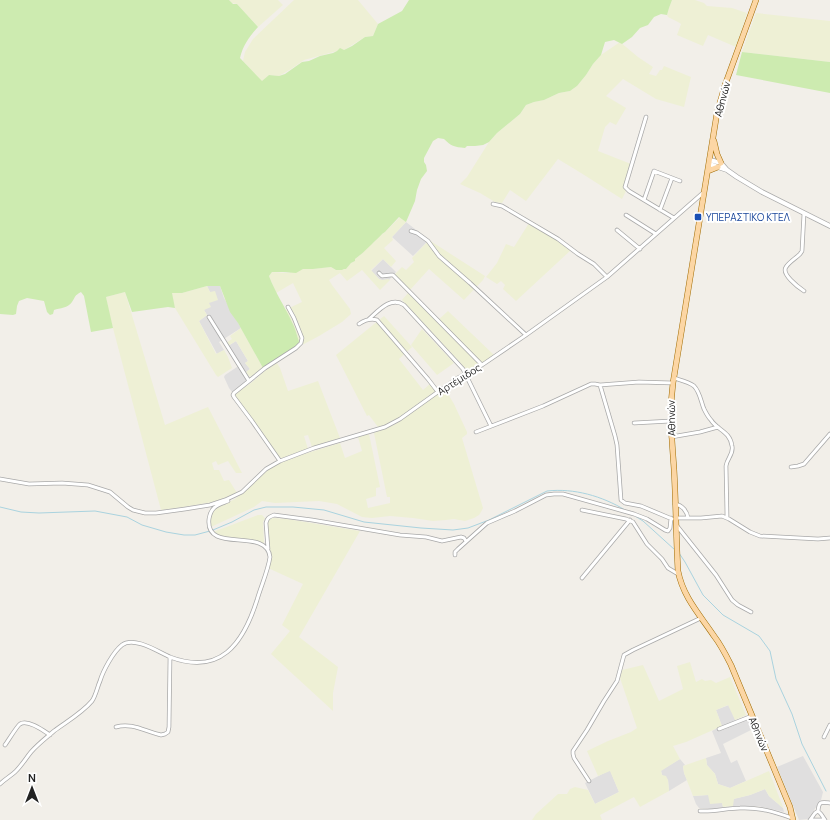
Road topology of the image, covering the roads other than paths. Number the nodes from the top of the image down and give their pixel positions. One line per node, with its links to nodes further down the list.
1 (756, 0): 3 (main road, Αθηνών)
2 (646, 117): 10 (street)
3 (714, 138): 4 (main road, Αθηνών); 5 (main road)
4 (709, 162): 5 (street); 6 (main road, Αθηνών)
5 (719, 165): 6 (main road); 13 (street)
6 (708, 171): 9 (main road, Αθηνών)
7 (672, 178): 8 (street); 10 (street); 12 (street)
8 (680, 181)
9 (704, 192): 15 (street, Αρτέμιδος); 31 (main road, Αθηνών)
10 (644, 200): 12 (street)
11 (493, 204): 22 (street)
12 (660, 210): 15 (street)
13 (804, 213): 16 (street); 23 (street)
14 (626, 215): 19 (street)
15 (674, 218): 19 (street, Αρτέμιδος)
16 (830, 226)
17 (617, 230): 20 (street)
18 (412, 231): 28 (street)
19 (656, 234): 20 (street, Αρτέμιδος)
20 (640, 249): 22 (street, Αρτέμιδος)
21 (379, 273): 29 (street)
22 (607, 277): 28 (street, Αρτέμιδος)
23 (804, 291)
24 (288, 307): 32 (street)
25 (209, 317): 32 (street)
26 (369, 319): 27 (street); 30 (street); 34 (street)
27 (359, 324)
28 (526, 335): 29 (street, Αρτέμιδος)
29 (482, 365): 30 (street, Αρτέμιδος)
30 (466, 374): 34 (street, Αρτέμιδος); 37 (street)
31 (673, 380): 33 (street); 35 (main road, Αθηνών); 38 (street)
32 (249, 381): 42 (street)
33 (600, 385): 37 (street); 51 (street)
34 (438, 392): 42 (street, Αρτέμιδος)
35 (671, 421): 36 (street); 41 (main road, Αθηνών)
36 (634, 423)
37 (491, 426): 39 (street)
38 (718, 427): 41 (street); 49 (street)
39 (476, 432)
40 (830, 434): 43 (street)
41 (671, 437): 46 (main road, Αθηνών)
42 (280, 461): 45 (street, Αρτέμιδος)
43 (791, 467)
44 (0, 479): 45 (street, Αρτέμιδος)
45 (237, 495): 54 (street)
46 (675, 504): 48 (street); 51 (main road, Αθηνών)
47 (582, 510): 50 (street)
48 (688, 518): 49 (street); 51 (street)
49 (727, 518): 52 (street)
50 (630, 520): 56 (street); 57 (street)
51 (675, 520): 53 (street); 56 (main road, Αθηνών); 58 (street)
52 (830, 538)
53 (466, 541): 54 (street); 55 (street)
54 (268, 549): 60 (street)
55 (455, 555)
56 (678, 573): 59 (main road, Αθηνών)
57 (582, 578)
58 (751, 612)
59 (701, 618): 61 (main road, Αθηνών); 68 (street)
60 (170, 657): 63 (street); 65 (street)
61 (752, 716): 64 (street); 73 (main road, Αθηνών)
62 (830, 725): 66 (street)
63 (116, 726)
64 (719, 729)
65 (50, 735): 67 (street); 69 (street)
66 (824, 737)
67 (5, 745)
68 (588, 781)
69 (0, 784)
70 (830, 804): 72 (street)
71 (700, 811): 73 (street)
72 (818, 811): 74 (street); 76 (street)
73 (792, 819)
74 (810, 820): 75 (street)
75 (822, 820)
76 (825, 820)

